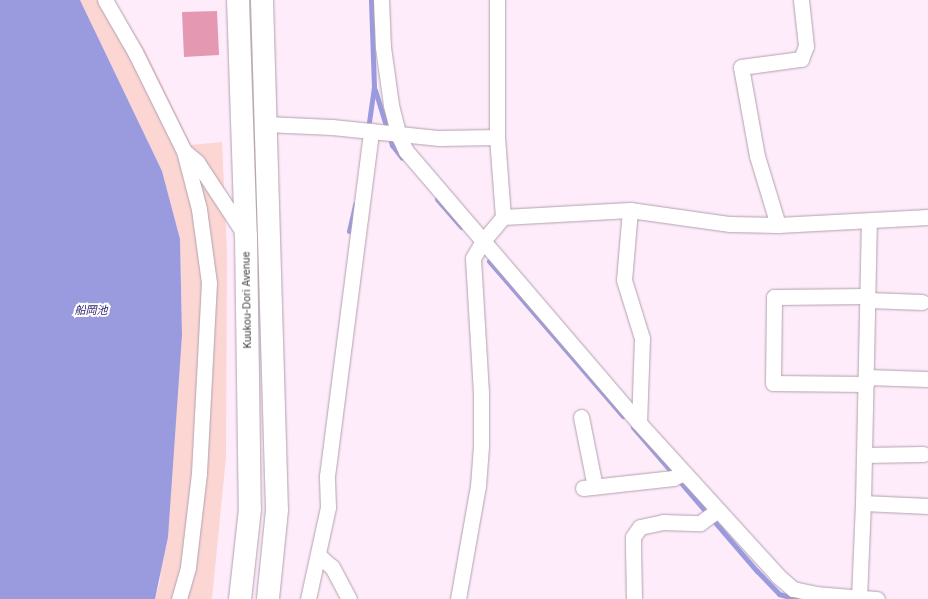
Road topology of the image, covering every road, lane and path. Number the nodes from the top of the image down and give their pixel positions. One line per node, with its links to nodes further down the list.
1 (105, 0): 11 (street)
2 (238, 0): 17 (highway, Kuukou-Dori Avenue)
3 (262, 0): 7 (highway)
4 (381, 0): 9 (street)
5 (497, 0): 10 (street)
6 (801, 0): 16 (street)
7 (265, 124): 8 (street); 35 (highway)
8 (371, 131): 9 (street); 31 (street)
9 (398, 134): 10 (street); 18 (street)
10 (498, 138): 13 (street)
11 (184, 151): 17 (street); 33 (street)
12 (630, 210): 13 (street); 16 (street); 24 (street)
13 (503, 217): 18 (street)
14 (928, 217): 15 (street)
15 (869, 221): 16 (street); 19 (street)
16 (778, 225)
17 (246, 236): 34 (highway, Kuukou-Dori Avenue)
18 (483, 241): 24 (street); 38 (street)
19 (868, 298): 20 (street); 22 (street); 22 (street)
20 (922, 302)
21 (928, 379): 22 (street)
22 (866, 381): 26 (street)
23 (581, 417): 27 (street)
24 (639, 423): 27 (street)
25 (923, 454): 26 (street)
26 (864, 455): 28 (street)
27 (679, 475): 30 (street)
28 (863, 503): 29 (street); 32 (street)
29 (928, 506)
30 (713, 514): 32 (street); 39 (street)
31 (318, 555): 36 (street); 37 (street)
32 (859, 598): 40 (street)
33 (179, 599)
34 (240, 599)
35 (268, 599)
36 (308, 599)
37 (349, 599)
38 (458, 599)
39 (634, 599)
40 (877, 599)

